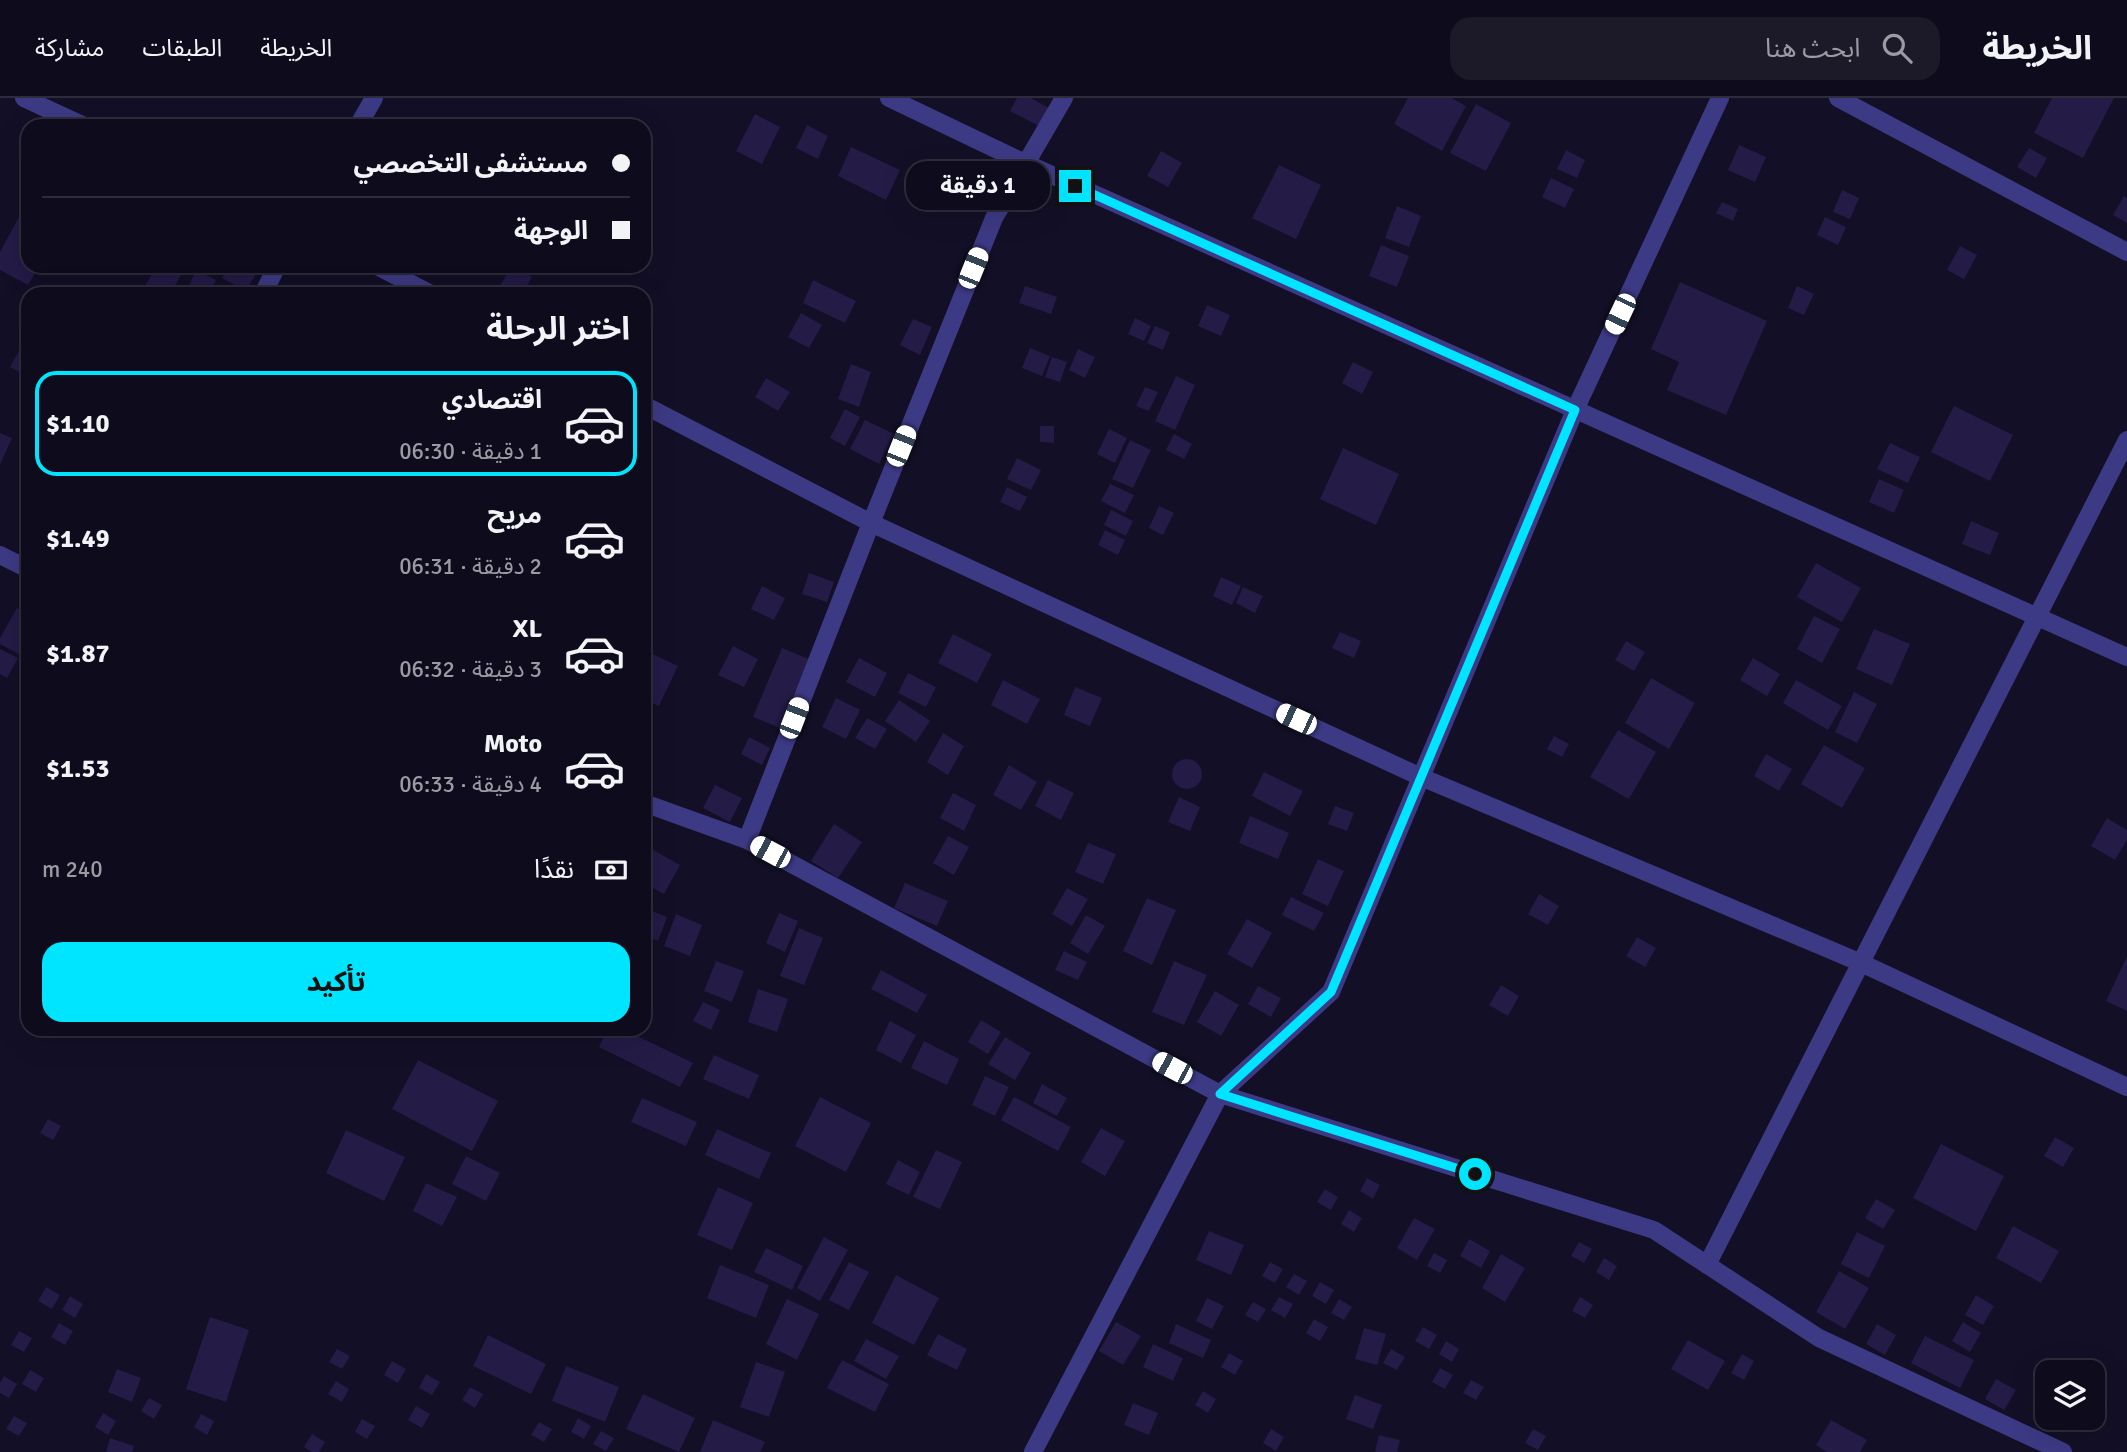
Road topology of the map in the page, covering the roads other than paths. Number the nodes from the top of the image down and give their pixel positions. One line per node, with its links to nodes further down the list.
1 (24, 98): 7 (street)
2 (374, 98): 8 (street)
3 (889, 98): 9 (street)
4 (1064, 98): 9 (street)
5 (1720, 98): 14 (street)
6 (1838, 98): 10 (street)
7 (69, 119)
8 (362, 119)
9 (1025, 163): 14 (street); 16 (street)
10 (2127, 252)
11 (390, 273): 12 (street)
12 (418, 287)
13 (651, 409): 16 (street)
14 (1575, 410): 19 (street); 21 (street)
15 (2127, 440): 19 (street)
16 (870, 523): 21 (street); 23 (street)
17 (0, 555): 18 (street)
18 (21, 566)
19 (2036, 617): 20 (street); 24 (street)
20 (2127, 657)
21 (1421, 777): 24 (street); 26 (street)
22 (651, 806): 23 (street)
23 (747, 840): 26 (street)
24 (1859, 962): 25 (street); 27 (street)
25 (2127, 1087)
26 (1220, 1094): 27 (street); 28 (street)
27 (1707, 1265): 29 (street)
28 (1033, 1452)
29 (2063, 1452)

